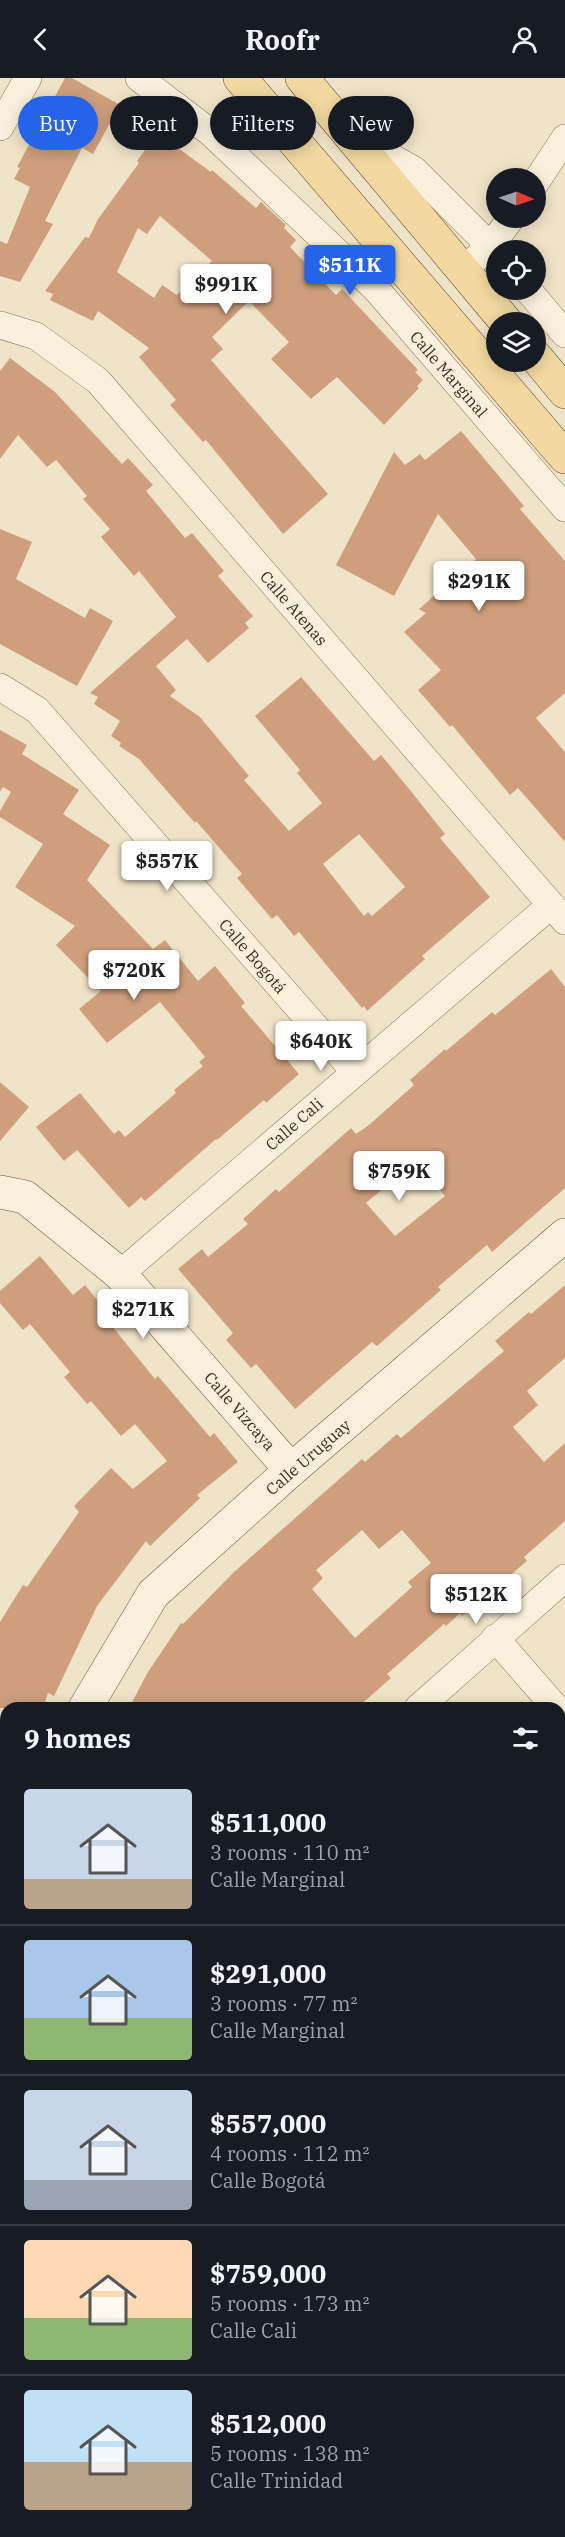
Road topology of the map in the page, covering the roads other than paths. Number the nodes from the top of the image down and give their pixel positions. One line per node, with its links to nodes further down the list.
1 (28, 78): 6 (street)
2 (139, 78): 21 (street, Calle Marginal)
3 (240, 78): 20 (main road)
4 (302, 78): 5 (main road)
5 (328, 109)
6 (0, 128)
7 (565, 138): 10 (street)
8 (362, 150): 13 (main road)
9 (378, 150): 11 (street)
10 (545, 168)
11 (486, 241)
12 (486, 254): 13 (street)
13 (461, 271): 15 (main road)
14 (536, 300): 17 (street)
15 (497, 312)
16 (0, 325): 23 (street, Calle Atenas)
17 (565, 334)
18 (546, 369): 19 (main road)
19 (565, 392)
20 (565, 457)
21 (565, 508)
22 (0, 687): 24 (street, Calle Bogotá)
23 (558, 913): 24 (street, Calle Cali)
24 (355, 1072): 27 (street, Calle Cali)
25 (0, 1192): 27 (street, Calle Vizcaya)
26 (565, 1235): 28 (street, Calle Uruguay)
27 (120, 1274): 28 (street, Calle Vizcaya)
28 (291, 1470): 31 (street, Calle Uruguay)
29 (565, 1578): 30 (street)
30 (495, 1638): 32 (street); 33 (street)
31 (89, 1702)
32 (425, 1702)
33 (551, 1702)

